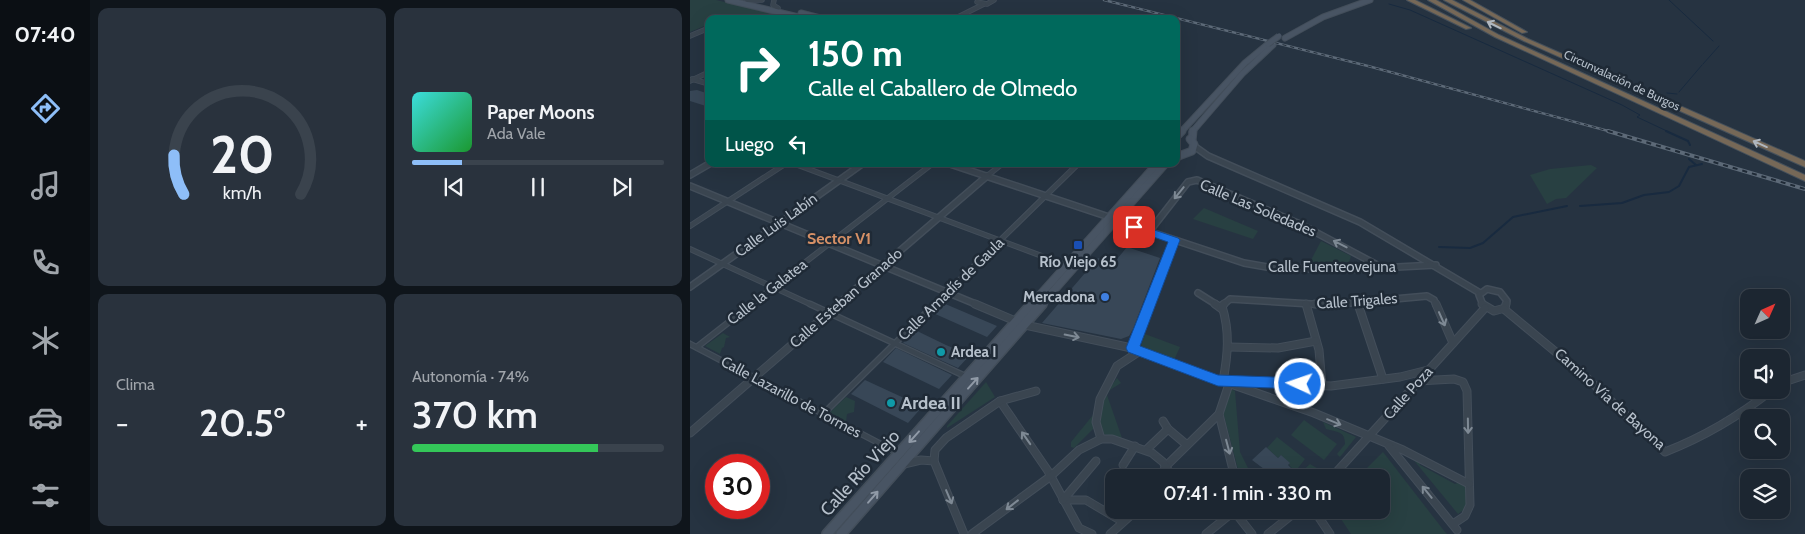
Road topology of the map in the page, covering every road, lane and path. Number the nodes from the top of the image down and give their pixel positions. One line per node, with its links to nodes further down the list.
1 (728, 0): 16 (main road)
2 (746, 0): 3 (street); 15 (main road)
3 (762, 0)
4 (774, 0): 15 (street)
5 (972, 0): 13 (street)
6 (994, 0): 14 (street)
7 (1357, 0): 22 (main road)
8 (1370, 0): 22 (main road)
9 (1410, 0): 28 (highway)
10 (1430, 0): 28 (highway, Circunvalación de Burgos)
11 (1447, 0): 27 (highway, Circunvalación de Burgos, one-way to 11)
12 (1466, 0): 27 (highway)
13 (977, 2): 14 (street); 18 (street)
14 (984, 4): 19 (street)
15 (778, 8): 17 (main road)
16 (790, 15)
17 (807, 15)
18 (956, 15)
19 (962, 15)
20 (705, 30): 21 (street)
21 (690, 36)
22 (1282, 37): 23 (main road)
23 (1270, 44): 29 (main road); 31 (main road)
24 (705, 74): 25 (street)
25 (691, 79): 26 (street)
26 (705, 83)
27 (1683, 109): 35 (highway, Circunvalación de Burgos, one-way to 27)
28 (1703, 131): 48 (highway, Circunvalación de Burgos)
29 (1180, 133)
30 (1180, 136): 31 (main road)
31 (1193, 143): 32 (main road); 33 (street)
32 (1188, 155): 33 (street); 34 (main road)
33 (1208, 156): 63 (street)
34 (1180, 157)
35 (1805, 164)
36 (705, 166): 46 (street)
37 (780, 167): 53 (street)
38 (803, 167): 49 (street)
39 (858, 167): 49 (street, Calle Luis Labín)
40 (928, 167): 52 (street, Calle la Galatea)
41 (959, 167): 47 (street, Calle Fuenteovejuna)
42 (998, 167): 47 (street, Calle Esteban Granado)
43 (1075, 167): 51 (street, Calle Amadís de Gaula)
44 (1151, 167): 55 (main road, Calle Río Viejo)
45 (1162, 167): 55 (main road, Calle Río Viejo)
46 (690, 175)
47 (987, 176): 51 (street, Calle Fuenteovejuna); 54 (street, Calle Esteban Granado)
48 (1805, 178)
49 (839, 180): 52 (street); 56 (street, Calle Luis Labín)
50 (690, 186): 53 (street)
51 (1046, 196): 55 (street, Calle Fuenteovejuna); 59 (street, Calle Amadís de Gaula)
52 (888, 198): 54 (street); 61 (street, Calle la Galatea)
53 (728, 201): 56 (street); 57 (street)
54 (939, 218): 59 (street); 66 (street, Calle Esteban Granado)
55 (1112, 219): 58 (street, Calle Fuenteovejuna); 65 (main road, Calle Río Viejo); 81 (main road, Calle Río Viejo)
56 (779, 223): 61 (street); 64 (street, Calle Luis Labín)
57 (690, 226)
58 (1148, 232): 60 (street, Calle Fuenteovejuna); 69 (street, Calle Las Soledades, one-way to 58)
59 (1000, 240): 65 (street); 72 (street, Calle Amadís de Gaula)
60 (1174, 240): 69 (street, Calle Fuenteovejuna); 88 (street)
61 (830, 244): 66 (street); 71 (street, Calle la Galatea)
62 (690, 249): 64 (street)
63 (1416, 253): 67 (street); 68 (street)
64 (722, 264): 70 (street, Calle Luis Labín); 71 (street)
65 (1066, 265): 81 (main road, Calle Río Viejo)
66 (883, 266): 72 (street); 80 (street, Calle Esteban Granado)
67 (1411, 266): 68 (street, Calle Fuenteovejuna); 69 (street, Calle Fuenteovejuna)
68 (1436, 266): 74 (street)
69 (1383, 268)
70 (690, 287)
71 (773, 288): 80 (street); 86 (street, Calle la Galatea)
72 (947, 293): 81 (street); 85 (street, Calle Amadís de Gaula)
73 (1198, 293): 78 (street)
74 (1480, 293): 77 (street); 79 (street)
75 (1357, 302): 76 (street, Calle Trigales); 83 (street, Calle Trigales, one-way to 83); 94 (street)
76 (1306, 304): 78 (street, Calle Trigales); 82 (street)
77 (1485, 308): 79 (street); 83 (street, Calle Poza)
78 (1222, 309): 87 (street)
79 (1504, 310): 100 (street, Camino Vía de Bayona)
80 (829, 313): 85 (street); 93 (street, Calle Esteban Granado)
81 (1020, 324): 88 (street, one-way to 88); 92 (main road, Calle Río Viejo); 107 (main road, Calle Río Viejo, one-way to 81)
82 (1316, 341): 87 (street); 98 (street)
83 (1453, 343): 90 (street, Calle Poza)
84 (690, 344): 86 (street, Calle Lazarillo de Tormes)
85 (894, 344): 92 (street); 102 (street, Calle Amadís de Gaula)
86 (697, 347): 93 (street, Calle Lazarillo de Tormes)
87 (1229, 347): 96 (street)
88 (1132, 348): 89 (street)
89 (1140, 351): 96 (street); 110 (street)
90 (1428, 370): 94 (street); 97 (street, Calle Poza)
91 (1805, 375): 95 (street)
92 (967, 377): 133 (main road, Calle Río Viejo, one-way to 133)
93 (754, 378): 102 (street, Calle Lazarillo de Tormes); 106 (street, Calle Esteban Granado)
94 (1383, 379): 98 (street)
95 (1790, 380)
96 (1226, 382): 98 (street); 103 (street); 108 (street, one-way to 108)
97 (1418, 382): 108 (street, Calle Poza); 124 (street, one-way to 124)
98 (1322, 385)
99 (1036, 391): 101 (street)
100 (1761, 399)
101 (1000, 401): 109 (street); 123 (street, one-way to 101)
102 (823, 414): 114 (street, Calle Lazarillo de Tormes)
103 (1219, 414): 111 (street); 121 (street, one-way to 121)
104 (1163, 421): 105 (street)
105 (1168, 429): 111 (street); 115 (street)
106 (690, 433)
107 (929, 433): 109 (street); 118 (main road, Calle Río Viejo)
108 (1369, 436): 112 (street); 122 (street, Calle Poza)
109 (946, 438): 116 (street)
110 (1101, 439): 113 (street); 123 (street)
111 (1187, 445): 120 (street)
112 (1388, 445): 124 (street); 124 (street, one-way to 112)
113 (1135, 446): 115 (street); 119 (street)
114 (892, 450)
115 (1146, 450): 120 (street)
116 (934, 461): 118 (street); 135 (street, one-way to 135)
117 (1096, 461): 125 (street)
118 (902, 465): 134 (main road, Calle Río Viejo, one-way to 118)
119 (1123, 465)
120 (1165, 467)
121 (1234, 469)
122 (1339, 469)
123 (1051, 476): 125 (street); 136 (street, one-way to 136)
124 (1469, 484)
125 (1063, 500): 131 (street); 132 (street)
126 (1126, 519): 131 (street)
127 (1226, 519): 139 (street)
128 (1240, 519): 140 (street)
129 (1287, 519): 141 (street)
130 (1320, 519): 142 (street)
131 (1123, 522): 138 (street)
132 (1079, 531): 137 (street)
133 (827, 534)
134 (841, 534)
135 (964, 534)
136 (972, 534)
137 (1092, 534)
138 (1110, 534)
139 (1206, 534)
140 (1252, 534)
141 (1268, 534)
142 (1330, 534)

